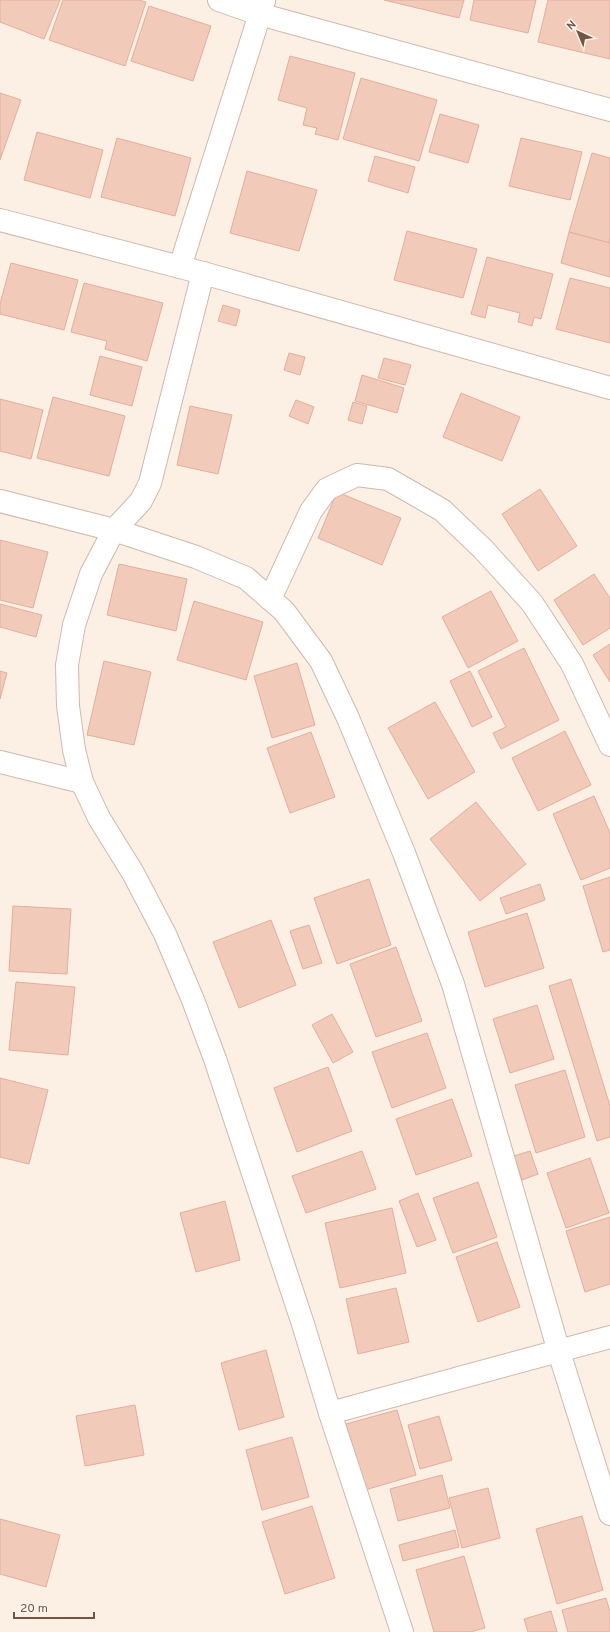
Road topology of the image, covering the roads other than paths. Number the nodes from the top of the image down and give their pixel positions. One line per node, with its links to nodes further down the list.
1 (219, 0): 2 (street)
2 (262, 7): 3 (street); 5 (street)
3 (610, 110)
4 (0, 220): 5 (street)
5 (180, 267): 6 (street)
6 (203, 273): 7 (street); 9 (street)
7 (610, 388)
8 (0, 501): 9 (street)
9 (114, 530): 10 (street); 13 (street)
10 (270, 599): 11 (street); 15 (street)
11 (610, 745)
12 (0, 762): 13 (street)
13 (82, 782): 16 (street)
14 (610, 1337): 15 (street)
15 (559, 1352): 16 (street); 17 (street)
16 (330, 1412): 18 (street)
17 (610, 1514)
18 (402, 1632)

